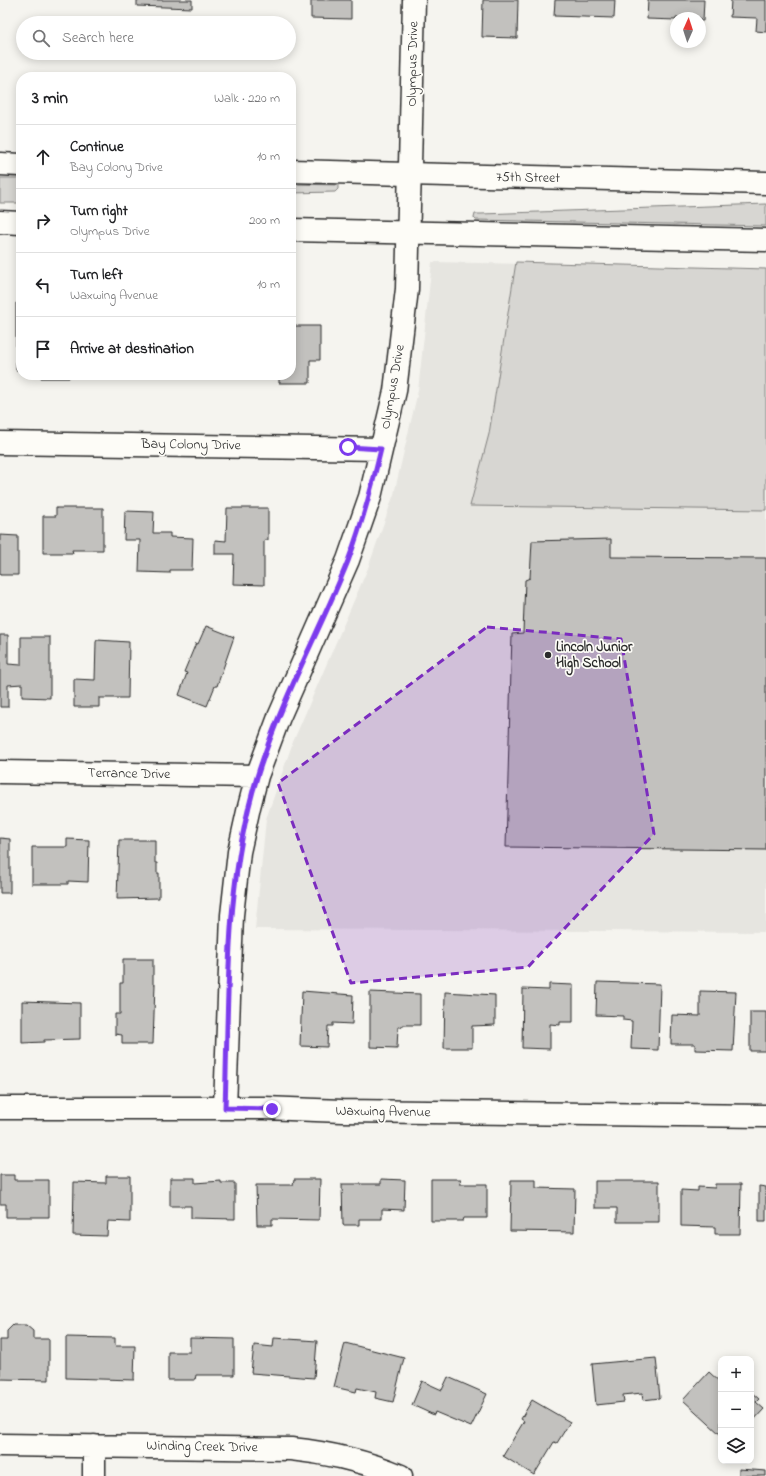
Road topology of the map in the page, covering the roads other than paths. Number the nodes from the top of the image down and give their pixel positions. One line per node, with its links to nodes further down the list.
1 (414, 0): 5 (street, Olympus Drive)
2 (0, 164): 3 (street)
3 (16, 165)
4 (296, 171): 5 (street, 75th Street)
5 (411, 175): 6 (street, 75th Street); 10 (street, Olympus Drive)
6 (766, 183)
7 (0, 222): 8 (street)
8 (16, 223)
9 (296, 230): 10 (street)
10 (409, 234): 11 (street); 13 (street, Olympus Drive)
11 (766, 240)
12 (0, 443): 13 (street, Bay Colony Drive)
13 (381, 449): 15 (street, Olympus Drive)
14 (0, 772): 15 (street, Terrance Drive)
15 (257, 776): 17 (street, Olympus Drive)
16 (0, 1108): 17 (street, Waxwing Avenue)
17 (225, 1108): 18 (street, Waxwing Avenue)
18 (766, 1116)
19 (0, 1445): 20 (street, Winding Creek Drive)
20 (94, 1446): 21 (street); 22 (street, Winding Creek Drive)
21 (94, 1476)
22 (401, 1476)

